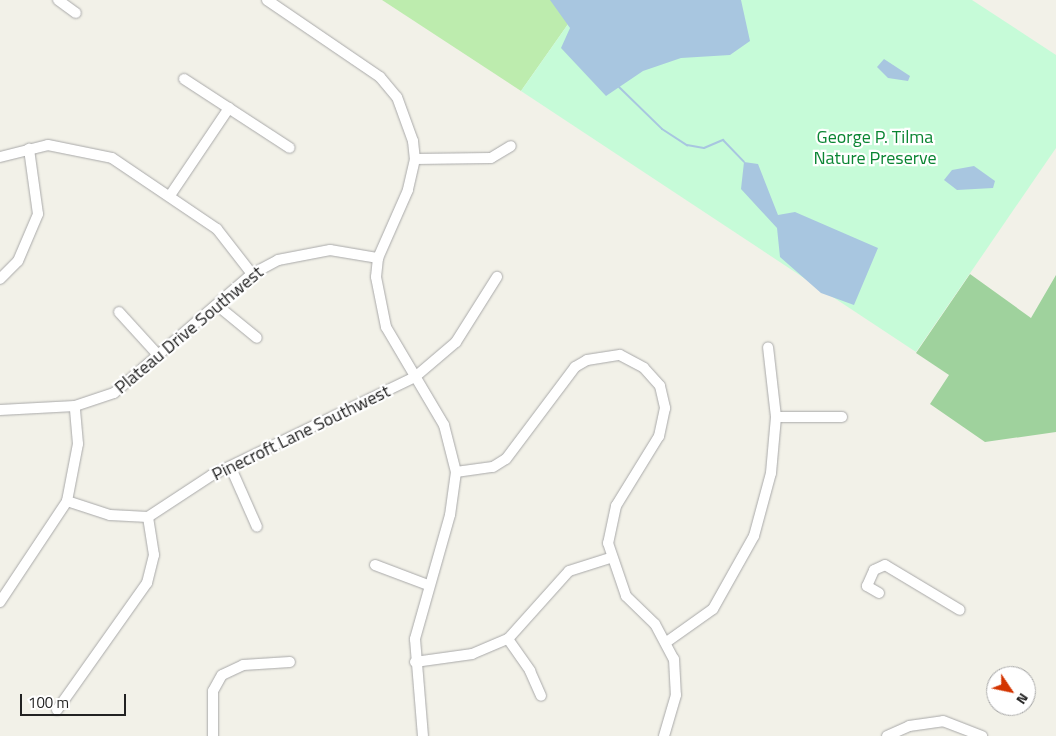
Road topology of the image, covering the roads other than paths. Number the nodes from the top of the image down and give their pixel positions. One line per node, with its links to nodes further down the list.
1 (58, 0): 3 (street)
2 (267, 0): 10 (street)
3 (76, 13)
4 (184, 79): 5 (street)
5 (229, 108): 7 (street); 11 (street)
6 (511, 146): 10 (street)
7 (290, 148)
8 (29, 149): 9 (street); 11 (street); 15 (street)
9 (0, 157)
10 (415, 158): 12 (street)
11 (171, 194): 13 (street)
12 (378, 258): 13 (street, Plateau Drive Southwest); 21 (street)
13 (252, 274): 16 (street, Plateau Drive Southwest)
14 (497, 277): 21 (street, Pinecroft Lane Southwest)
15 (0, 279)
16 (218, 306): 18 (street); 20 (street, Plateau Drive Southwest)
17 (119, 312): 20 (street)
18 (257, 338)
19 (768, 347): 24 (street)
20 (159, 356): 22 (street, Plateau Drive Southwest)
21 (416, 377): 26 (street, Pinecroft Lane Southwest); 27 (street)
22 (75, 406): 23 (street, Plateau Drive Southwest); 28 (street)
23 (0, 410)
24 (776, 417): 25 (street); 38 (street)
25 (842, 417)
26 (231, 468): 29 (street, Pinecroft Lane Southwest); 30 (street)
27 (456, 472): 31 (street); 33 (street)
28 (67, 501): 29 (street); 35 (street)
29 (148, 517): 42 (street)
30 (257, 527)
31 (610, 558): 37 (street); 38 (street)
32 (375, 565): 33 (street)
33 (428, 585): 40 (street)
34 (879, 593): 36 (street)
35 (0, 602)
36 (960, 610)
37 (508, 640): 40 (street); 41 (street)
38 (668, 641): 45 (street)
39 (290, 662): 43 (street)
40 (415, 662): 44 (street)
41 (541, 696)
42 (57, 710)
43 (213, 736)
44 (423, 736)
45 (664, 736)
46 (887, 736): 47 (street)
47 (982, 736)

